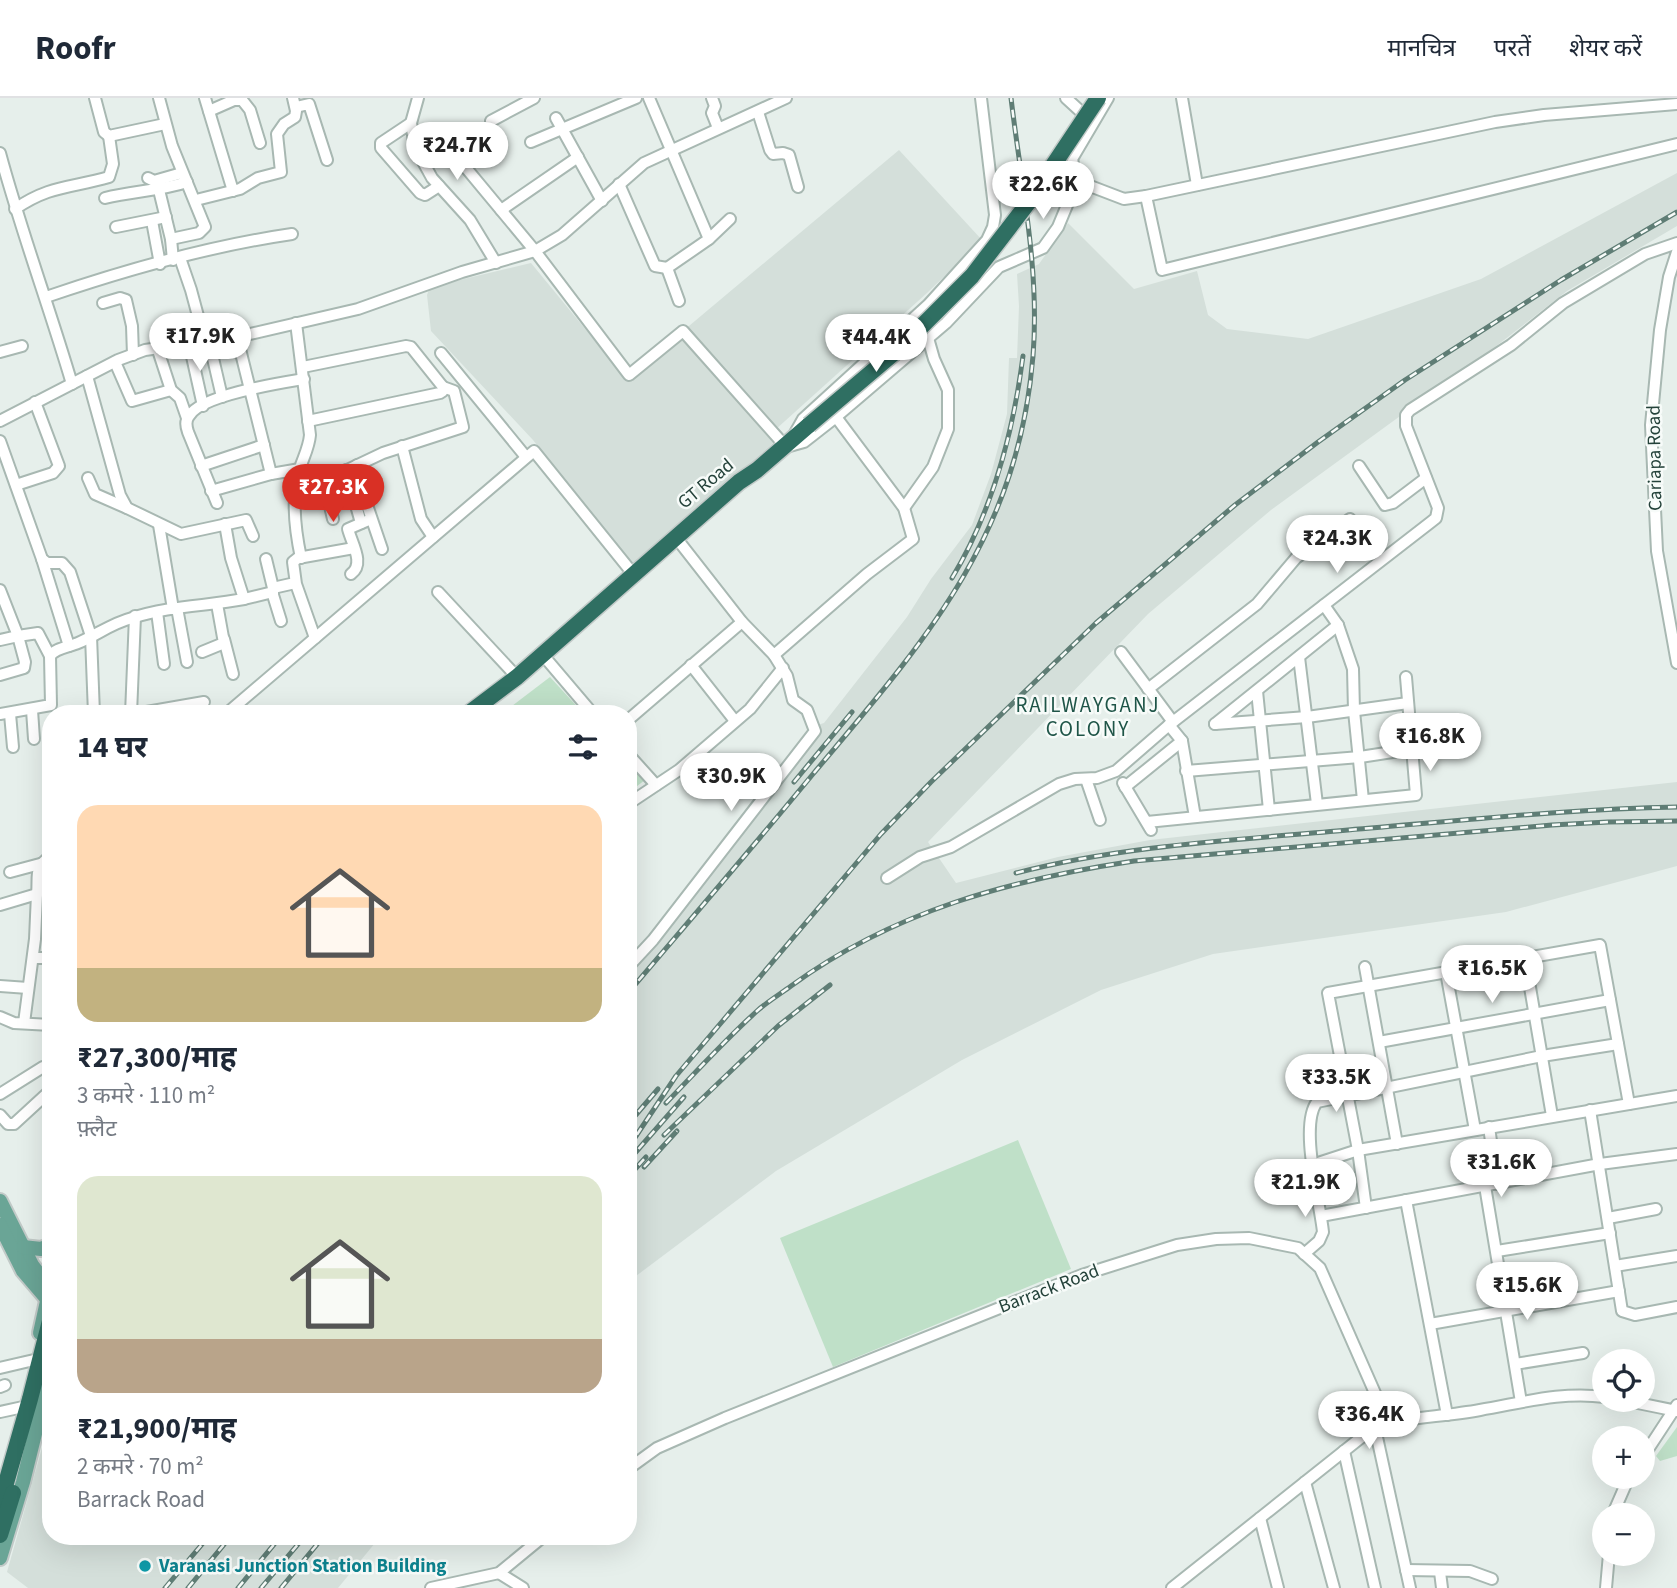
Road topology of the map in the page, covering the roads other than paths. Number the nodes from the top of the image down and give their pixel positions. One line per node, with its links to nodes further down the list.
1 (95, 98): 25 (street)
2 (159, 98): 23 (street)
3 (205, 98): 17 (street)
4 (418, 98): 20 (street)
5 (534, 98): 19 (street)
6 (636, 98): 21 (street)
7 (649, 98): 30 (street)
8 (712, 98): 24 (street)
9 (786, 98): 18 (street)
10 (981, 98): 61 (street)
11 (1066, 98): 22 (street)
12 (1098, 98): 94 (highway, bridge)
13 (1108, 98): 22 (street)
14 (1182, 98): 38 (street)
15 (294, 103): 33 (street); 42 (street)
16 (1677, 104): 38 (street)
17 (209, 111): 28 (street); 42 (street)
18 (758, 112): 24 (street); 40 (street)
19 (491, 121)
20 (411, 123): 39 (street); 39 (street)
21 (559, 123): 27 (street); 32 (street)
22 (1094, 123): 36 (street)
23 (165, 124): 25 (street); 35 (street)
24 (718, 128): 30 (street)
25 (109, 136): 47 (street)
26 (489, 136): 48 (street)
27 (531, 142)
28 (260, 143)
29 (1677, 144): 43 (street)
30 (671, 151): 37 (street); 55 (street)
31 (0, 153): 47 (street)
32 (578, 157): 46 (street); 48 (street)
33 (327, 160)
34 (148, 177): 35 (street)
35 (185, 178): 41 (street); 45 (street)
36 (1077, 181): 43 (street); 64 (street)
37 (619, 184): 46 (street); 63 (street)
38 (1197, 185): 43 (street)
39 (439, 186): 60 (street)
40 (798, 187)
41 (159, 191): 44 (street); 49 (street)
42 (233, 191): 45 (street)
43 (1146, 196)
44 (104, 198)
45 (196, 200): 54 (street)
46 (602, 201): 57 (street)
47 (15, 209): 65 (street)
48 (501, 210): 57 (street)
49 (166, 217): 51 (street); 54 (street)
50 (730, 219): 55 (street)
51 (152, 221): 52 (street); 62 (street)
52 (116, 227)
53 (292, 234): 59 (street)
54 (172, 239): 59 (street)
55 (709, 239): 63 (street)
56 (1677, 243): 106 (street)
57 (535, 251): 60 (street); 94 (street)
58 (1677, 252): 155 (street, Cariapa Road)
59 (177, 259): 62 (street); 71 (street)
60 (496, 263): 68 (street)
61 (968, 263): 64 (street); 94 (street)
62 (160, 264): 65 (street)
63 (667, 268): 66 (street)
64 (986, 281): 70 (street)
65 (46, 298): 82 (street)
66 (679, 301)
67 (103, 303): 77 (street)
68 (296, 323): 69 (street); 79 (street)
69 (237, 337): 71 (street); 84 (street)
70 (928, 338): 89 (street); 113 (street)
71 (207, 341): 72 (street); 86 (street)
72 (189, 343): 74 (street); 88 (street)
73 (22, 346): 75 (street)
74 (157, 347): 77 (street); 85 (street)
75 (1, 349)
76 (441, 353): 97 (street)
77 (133, 355): 78 (street)
78 (115, 362): 80 (street); 85 (street)
79 (303, 367): 81 (street); 83 (street)
80 (87, 376): 82 (street); 112 (street)
81 (304, 379): 84 (street); 92 (street)
82 (72, 384): 87 (street)
83 (443, 387): 92 (street); 96 (street)
84 (250, 389): 86 (street); 95 (street)
85 (171, 390): 90 (street)
86 (222, 397): 88 (street)
87 (35, 402): 91 (street); 108 (street)
88 (203, 406): 90 (street)
89 (836, 417): 94 (street); 113 (street)
90 (187, 418): 99 (street)
91 (0, 421)
92 (308, 421): 101 (street)
93 (0, 441): 108 (street)
94 (788, 444): 103 (highway)
95 (264, 445): 99 (street); 104 (street)
96 (402, 446): 98 (street); 120 (street)
97 (526, 457): 120 (street); 128 (street)
98 (357, 464): 102 (street); 116 (street)
99 (201, 466): 110 (street)
100 (1359, 466): 106 (street)
101 (300, 469): 104 (street); 109 (street)
102 (346, 470): 107 (street); 116 (street)
103 (757, 470): 121 (highway, GT Road); 128 (highway, GT Road)
104 (271, 474): 110 (street)
105 (88, 478): 112 (street)
106 (1426, 478): 135 (street)
107 (324, 481): 109 (street); 114 (street)
108 (16, 485): 125 (street)
109 (297, 488): 124 (street)
110 (211, 491): 111 (street)
111 (216, 503)
112 (127, 508): 118 (street)
113 (904, 508): 150 (street)
114 (333, 519)
115 (1350, 519): 163 (street)
116 (366, 521): 122 (street); 123 (street)
117 (225, 524): 118 (street); 119 (street); 133 (street)
118 (159, 525): 136 (street)
119 (253, 536)
120 (433, 537): 145 (street)
121 (681, 544): 140 (street); 153 (highway, GT Road)
122 (354, 548): 124 (street); 127 (street)
123 (382, 549)
124 (301, 558): 129 (street)
125 (42, 559): 143 (street); 147 (street)
126 (266, 559): 131 (street)
127 (351, 574)
128 (634, 575): 162 (highway, GT Road)
129 (295, 583): 131 (street); 145 (street)
130 (0, 590): 142 (street)
131 (273, 590): 133 (street); 139 (street)
132 (438, 593): 162 (street)
133 (244, 599): 134 (street)
134 (217, 604): 136 (street); 144 (street)
135 (1324, 605): 141 (street); 183 (street)
136 (175, 608): 137 (street); 154 (street)
137 (157, 612): 138 (street); 156 (street)
138 (135, 617): 143 (street); 169 (street)
139 (281, 621)
140 (742, 622): 150 (street); 157 (street)
141 (1338, 625): 152 (street); 177 (street)
142 (18, 636): 146 (street); 151 (street); 160 (street)
143 (91, 636): 147 (street); 168 (street)
144 (224, 638): 148 (street); 159 (street)
145 (316, 638): 171 (street)
146 (0, 639)
147 (69, 646): 151 (street)
148 (202, 652)
149 (1121, 652): 163 (street)
150 (774, 654): 158 (street)
151 (50, 656): 167 (street)
152 (1299, 657): 164 (street); 180 (street)
153 (548, 661): 162 (highway, GT Road); 174 (street)
154 (187, 662)
155 (1677, 663)
156 (164, 664)
157 (691, 666): 178 (street); 181 (street)
158 (783, 668): 181 (street); 208 (street)
159 (233, 674)
160 (0, 675)
161 (1406, 677): 166 (street)
162 (520, 680): 172 (highway, GT Road); 173 (highway, GT Road)
163 (1148, 689): 183 (street)
164 (1257, 691): 182 (street); 182 (street)
165 (204, 702): 170 (street)
166 (1408, 703): 177 (street); 187 (street)
167 (51, 705)
168 (94, 705)
169 (133, 705)
170 (193, 705)
171 (237, 705)
172 (482, 705)
173 (494, 705)
174 (585, 705)
175 (42, 707): 176 (street)
176 (32, 710): 179 (street); 184 (street)
177 (1354, 711): 180 (street); 188 (street)
178 (637, 712)
179 (5, 714): 186 (street)
180 (1307, 717): 182 (street); 189 (street)
181 (735, 721): 195 (street)
182 (1261, 722): 191 (street)
183 (1171, 724): 185 (street); 192 (street)
184 (34, 739)
185 (1182, 741): 193 (street); 196 (street)
186 (13, 747)
187 (1412, 749): 188 (street); 198 (street)
188 (1360, 757): 189 (street); 198 (street)
189 (1312, 761): 191 (street); 199 (street)
190 (637, 764): 195 (street)
191 (1266, 764): 193 (street); 200 (street)
192 (1116, 771): 194 (street); 196 (street)
193 (1186, 771): 201 (street)
194 (1086, 779): 202 (street); 205 (street)
195 (656, 785): 197 (street)
196 (1125, 786): 201 (street)
197 (637, 798)
198 (1363, 800): 199 (street)
199 (1318, 804): 200 (street)
200 (1269, 810): 201 (street)
201 (1195, 817)
202 (1100, 820)
203 (40, 864): 204 (street); 206 (street)
204 (10, 872)
205 (887, 878)
206 (37, 894): 207 (street); 209 (street)
207 (0, 905)
208 (637, 957)
209 (33, 958): 210 (street); 216 (street)
210 (42, 958)
211 (1525, 958): 213 (street); 217 (street); 218 (street)
212 (1364, 967): 215 (street)
213 (1446, 972): 215 (street); 222 (street)
214 (0, 986): 216 (street)
215 (1370, 986): 223 (street); 230 (street)
216 (29, 988): 220 (street)
217 (1610, 1000): 218 (street); 224 (street)
218 (1534, 1012): 222 (street); 225 (street)
219 (0, 1017): 220 (street)
220 (24, 1024): 221 (street)
221 (42, 1025)
222 (1456, 1028): 223 (street); 227 (street)
223 (1379, 1042): 228 (street)
224 (1618, 1044): 225 (street); 233 (street)
225 (1542, 1056): 227 (street); 236 (street)
226 (42, 1068): 229 (street)
227 (1464, 1072): 228 (street); 238 (street)
228 (1387, 1086): 230 (street); 239 (street)
229 (0, 1094)
230 (1348, 1096): 240 (street); 243 (street)
231 (1677, 1096): 233 (street)
232 (42, 1098): 235 (street)
233 (1629, 1104): 234 (street)
234 (1590, 1110): 236 (street); 242 (street)
235 (0, 1115)
236 (1552, 1116): 237 (street)
237 (1489, 1127): 238 (street); 244 (street)
238 (1475, 1130): 239 (street)
239 (1397, 1144): 240 (street)
240 (1358, 1150): 243 (street); 248 (street)
241 (1677, 1154): 242 (street)
242 (1600, 1164): 244 (street); 251 (street)
243 (1312, 1165): 250 (street)
244 (1497, 1184): 245 (street)
245 (1485, 1186): 246 (street); 256 (street)
246 (1406, 1200): 248 (street); 266 (street)
247 (0, 1201): 254 (main road)
248 (1366, 1208): 250 (street)
249 (1656, 1209): 251 (street)
250 (1321, 1216): 257 (street)
251 (1608, 1218): 253 (street)
252 (0, 1225): 261 (main road)
253 (1610, 1233): 256 (street); 259 (street)
254 (23, 1247): 255 (main road); 260 (main road)
255 (42, 1249)
256 (1497, 1251): 264 (street)
257 (1304, 1254): 281 (street); 285 (street, Barrack Road)
258 (1677, 1256): 259 (street)
259 (1615, 1266): 262 (street)
260 (42, 1280)
261 (42, 1285)
262 (1619, 1291): 263 (street); 264 (street)
263 (1677, 1307)
264 (1506, 1310): 266 (street); 270 (street)
265 (42, 1323): 269 (main road)
266 (1430, 1324): 280 (street)
267 (42, 1352): 288 (highway)
268 (1583, 1353): 270 (street)
269 (34, 1360): 271 (street); 277 (main road)
270 (1515, 1364): 274 (street)
271 (0, 1368)
272 (42, 1388): 290 (highway)
273 (1592, 1395): 274 (street)
274 (1521, 1402): 280 (street)
275 (42, 1405): 292 (main road)
276 (1655, 1405): 278 (street)
277 (23, 1407): 279 (street); 286 (main road)
278 (1676, 1409): 283 (street)
279 (0, 1412)
280 (1447, 1415): 281 (street)
281 (1392, 1422): 282 (street)
282 (1375, 1428): 284 (street); 294 (street)
283 (1655, 1440)
284 (1344, 1451): 287 (street); 303 (street)
285 (637, 1462)
286 (0, 1480)
287 (1305, 1482): 289 (street); 302 (street)
288 (0, 1504)
289 (1260, 1518): 300 (street); 301 (street)
290 (0, 1535)
291 (533, 1545): 296 (street)
292 (0, 1558)
293 (1608, 1566): 306 (street)
294 (1406, 1570): 295 (street); 304 (street)
295 (1440, 1572): 297 (street); 305 (street)
296 (499, 1573): 298 (street); 299 (street)
297 (1489, 1581)
298 (431, 1588)
299 (523, 1588)
300 (1172, 1588)
301 (1278, 1588)
302 (1334, 1588)
303 (1375, 1588)
304 (1410, 1588)
305 (1442, 1588)
306 (1606, 1588)

